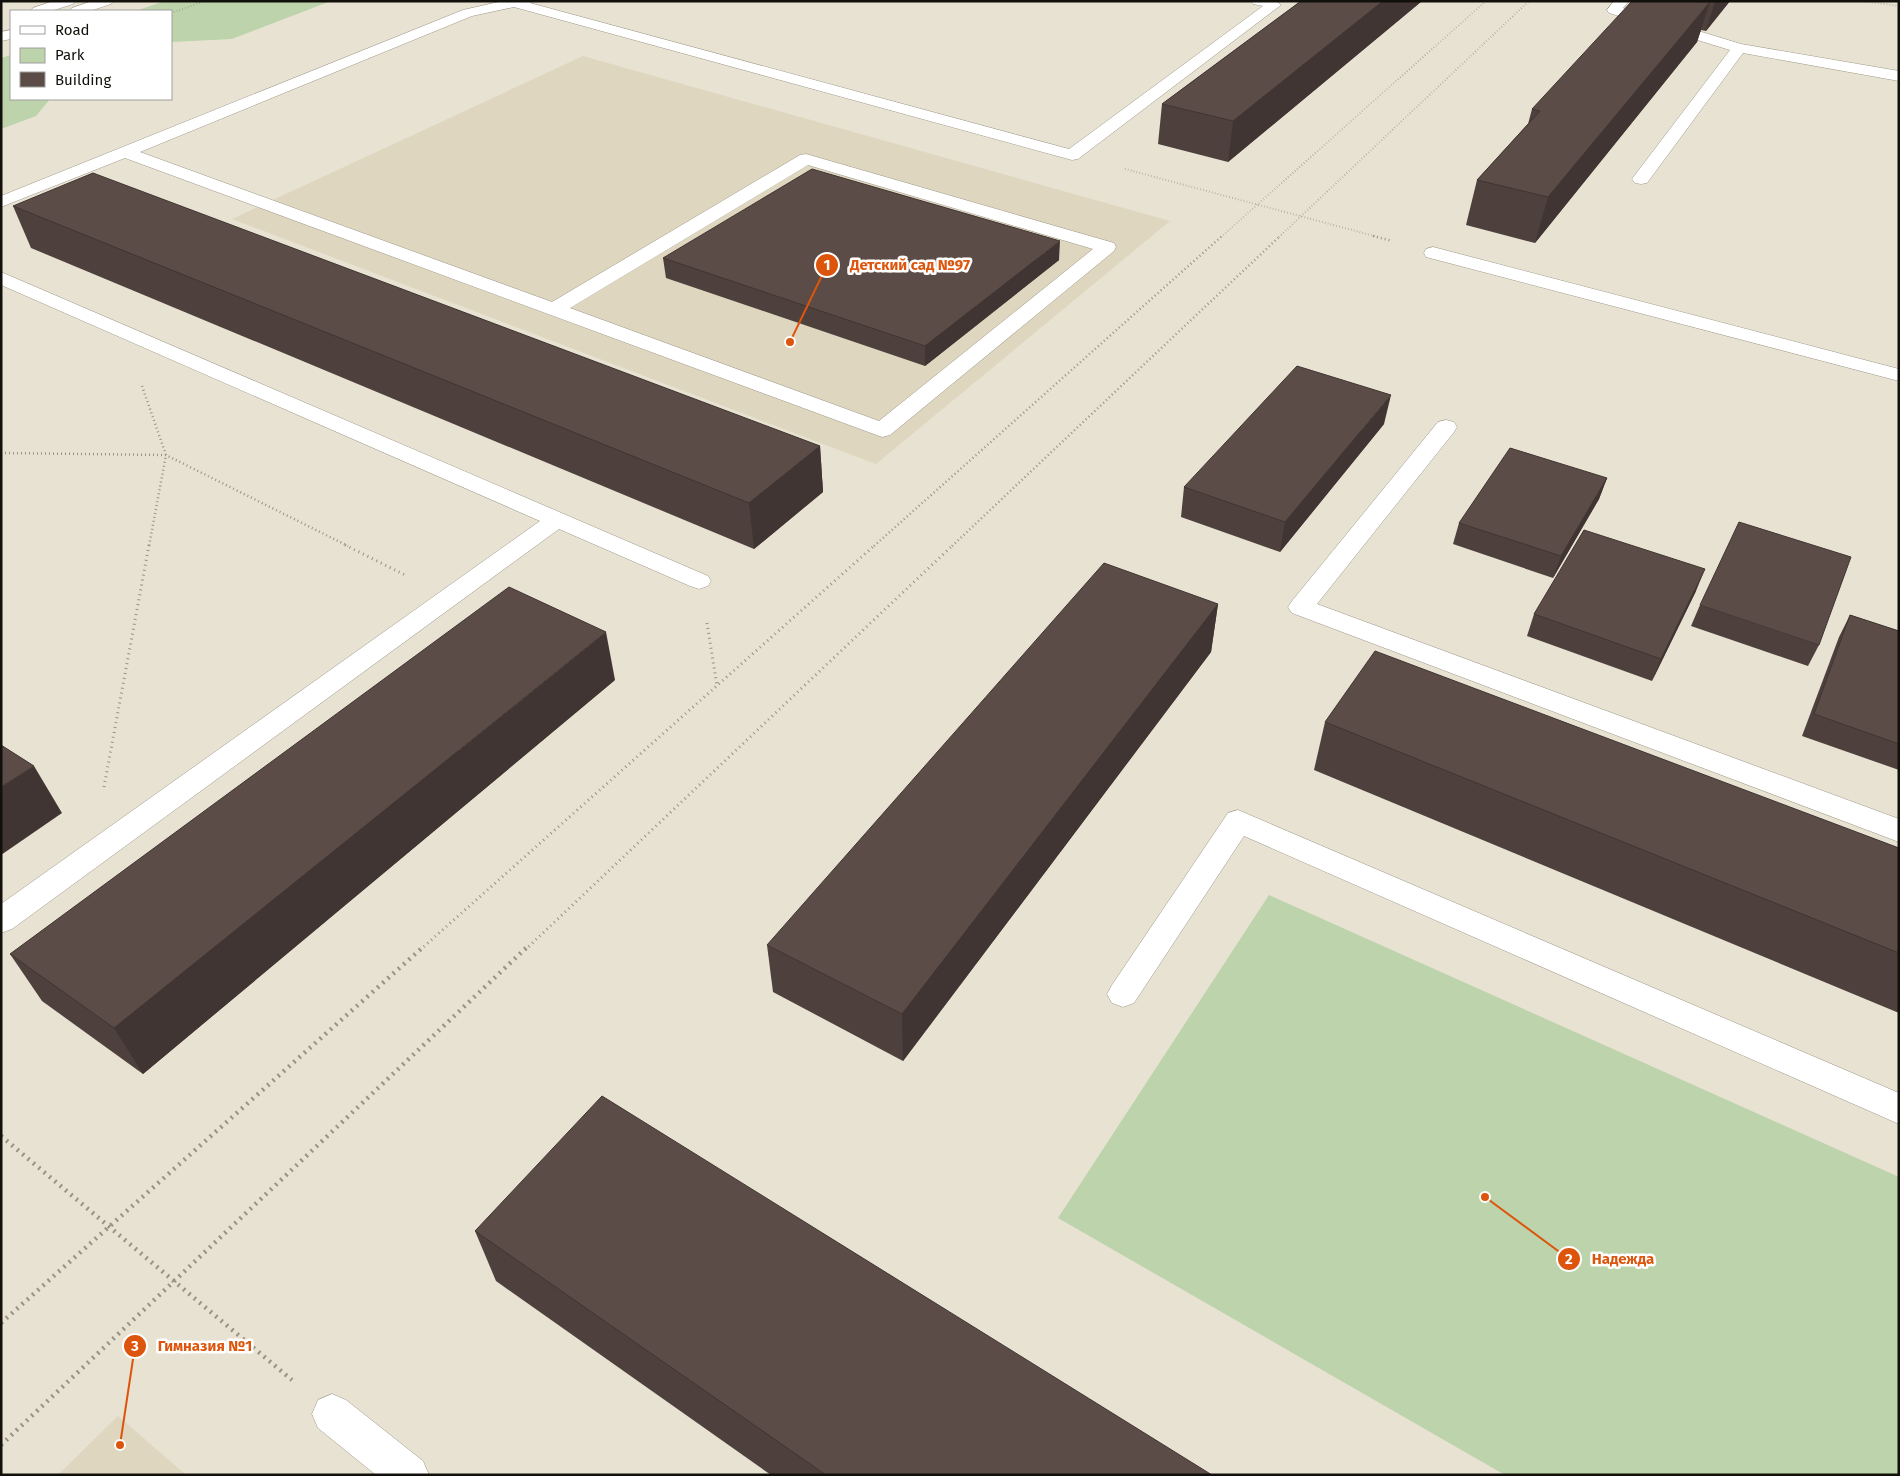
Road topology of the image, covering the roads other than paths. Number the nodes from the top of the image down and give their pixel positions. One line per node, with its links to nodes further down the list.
1 (68, 1): 6 (main road)
2 (106, 1): 7 (main road)
3 (1258, 1): 5 (main road)
4 (1622, 1): 8 (main road)
5 (521, 2): 10 (main road)
6 (41, 10)
7 (80, 10)
8 (1739, 48): 9 (main road); 11 (main road)
9 (1899, 76)
10 (125, 152): 12 (main road); 15 (main road)
11 (1641, 179)
12 (1, 202)
13 (1433, 253): 16 (main road)
14 (1, 278): 18 (main road)
15 (554, 309): 15 (main road)
16 (1899, 375)
17 (1446, 427): 20 (main road)
18 (557, 520): 19 (main road); 21 (main road)
19 (699, 581)
20 (1899, 831)
21 (1, 921)
22 (1123, 994): 23 (main road)
23 (1899, 1109)
24 (332, 1414): 25 (main road)
25 (409, 1475)

